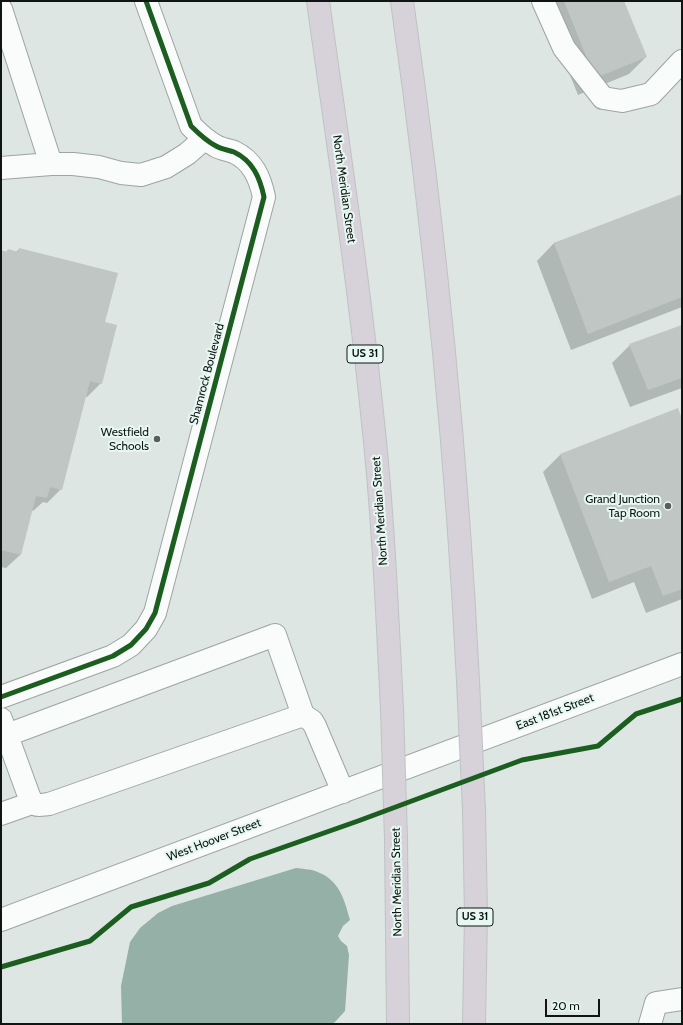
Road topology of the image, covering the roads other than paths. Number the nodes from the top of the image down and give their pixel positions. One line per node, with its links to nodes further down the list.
1 (146, 1): 7 (street, Shamrock Boulevard)
2 (318, 1): 20 (highway, North Meridian Street / US 31, bridge)
3 (402, 1): 21 (highway, US 31, bridge)
4 (543, 1): 6 (street)
5 (1, 9): 8 (street)
6 (682, 61)
7 (204, 139): 8 (street); 11 (street, Shamrock Boulevard)
8 (52, 164): 9 (street)
9 (1, 168)
10 (682, 664): 14 (street, East 181st Street)
11 (1, 698)
12 (303, 715): 13 (street); 15 (street); 16 (street)
13 (5, 739): 16 (street)
14 (427, 760): 15 (street, West Hoover Street)
15 (343, 792): 18 (street, West Hoover Street)
16 (32, 803): 17 (street)
17 (1, 814)
18 (1, 920)
19 (682, 999): 22 (street)
20 (398, 1024)
21 (474, 1024)
22 (650, 1024)

